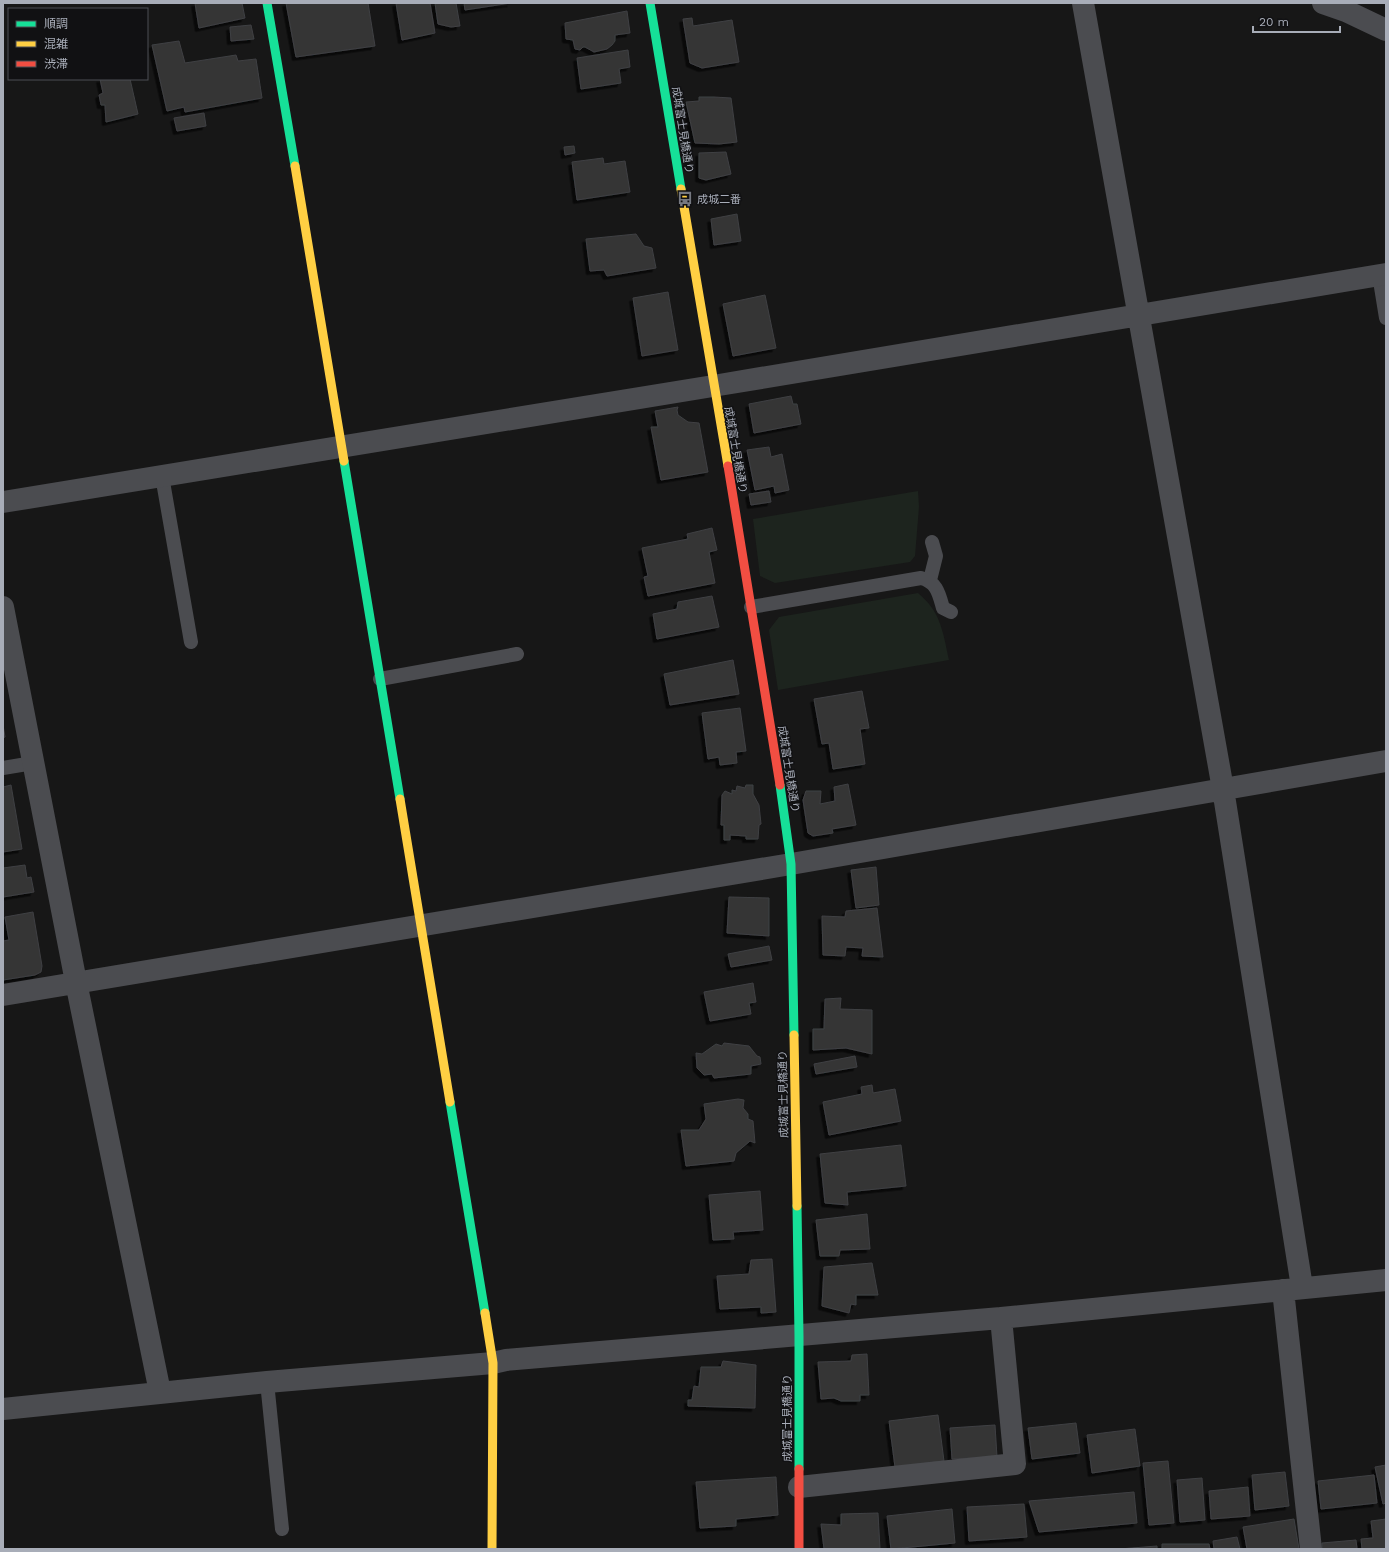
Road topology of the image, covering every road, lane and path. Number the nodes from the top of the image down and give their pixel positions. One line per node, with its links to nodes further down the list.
1 (266, 3): 10 (street)
2 (650, 3): 9 (street, 成城富士見橋通り)
3 (1083, 3): 7 (street)
4 (1323, 3): 5 (street)
5 (1386, 30)
6 (1383, 274): 7 (street); 8 (lane)
7 (1138, 315): 9 (street); 24 (street)
8 (1386, 318)
9 (713, 386): 10 (street); 16 (street, 成城富士見橋通り)
10 (342, 447): 11 (street); 20 (street)
11 (162, 476): 12 (street); 18 (lane)
12 (3, 502)
13 (932, 542): 14 (lane)
14 (930, 580): 16 (lane); 17 (lane)
15 (3, 607): 22 (street)
16 (751, 607): 25 (street, 成城富士見橋通り)
17 (951, 612)
18 (191, 642)
19 (517, 654): 20 (lane)
20 (380, 678): 26 (street)
21 (1386, 761): 24 (street)
22 (33, 763): 23 (lane); 27 (street)
23 (3, 768)
24 (1223, 789): 25 (street); 30 (street)
25 (791, 864): 26 (street); 32 (street, 成城富士見橋通り)
26 (422, 925): 27 (street); 33 (street)
27 (76, 982): 28 (street); 35 (street)
28 (3, 995)
29 (1386, 1280): 30 (street)
30 (1292, 1289): 31 (street); 41 (street)
31 (1001, 1318): 32 (street); 37 (street)
32 (798, 1336): 33 (street); 37 (street, 成城富士見橋通り)
33 (493, 1363): 34 (street); 39 (street)
34 (267, 1382): 35 (street); 38 (lane)
35 (160, 1392): 36 (street)
36 (3, 1409)
37 (799, 1487): 40 (street, 成城富士見橋通り)
38 (282, 1529)
39 (492, 1549)
40 (799, 1549)
41 (1311, 1549)

